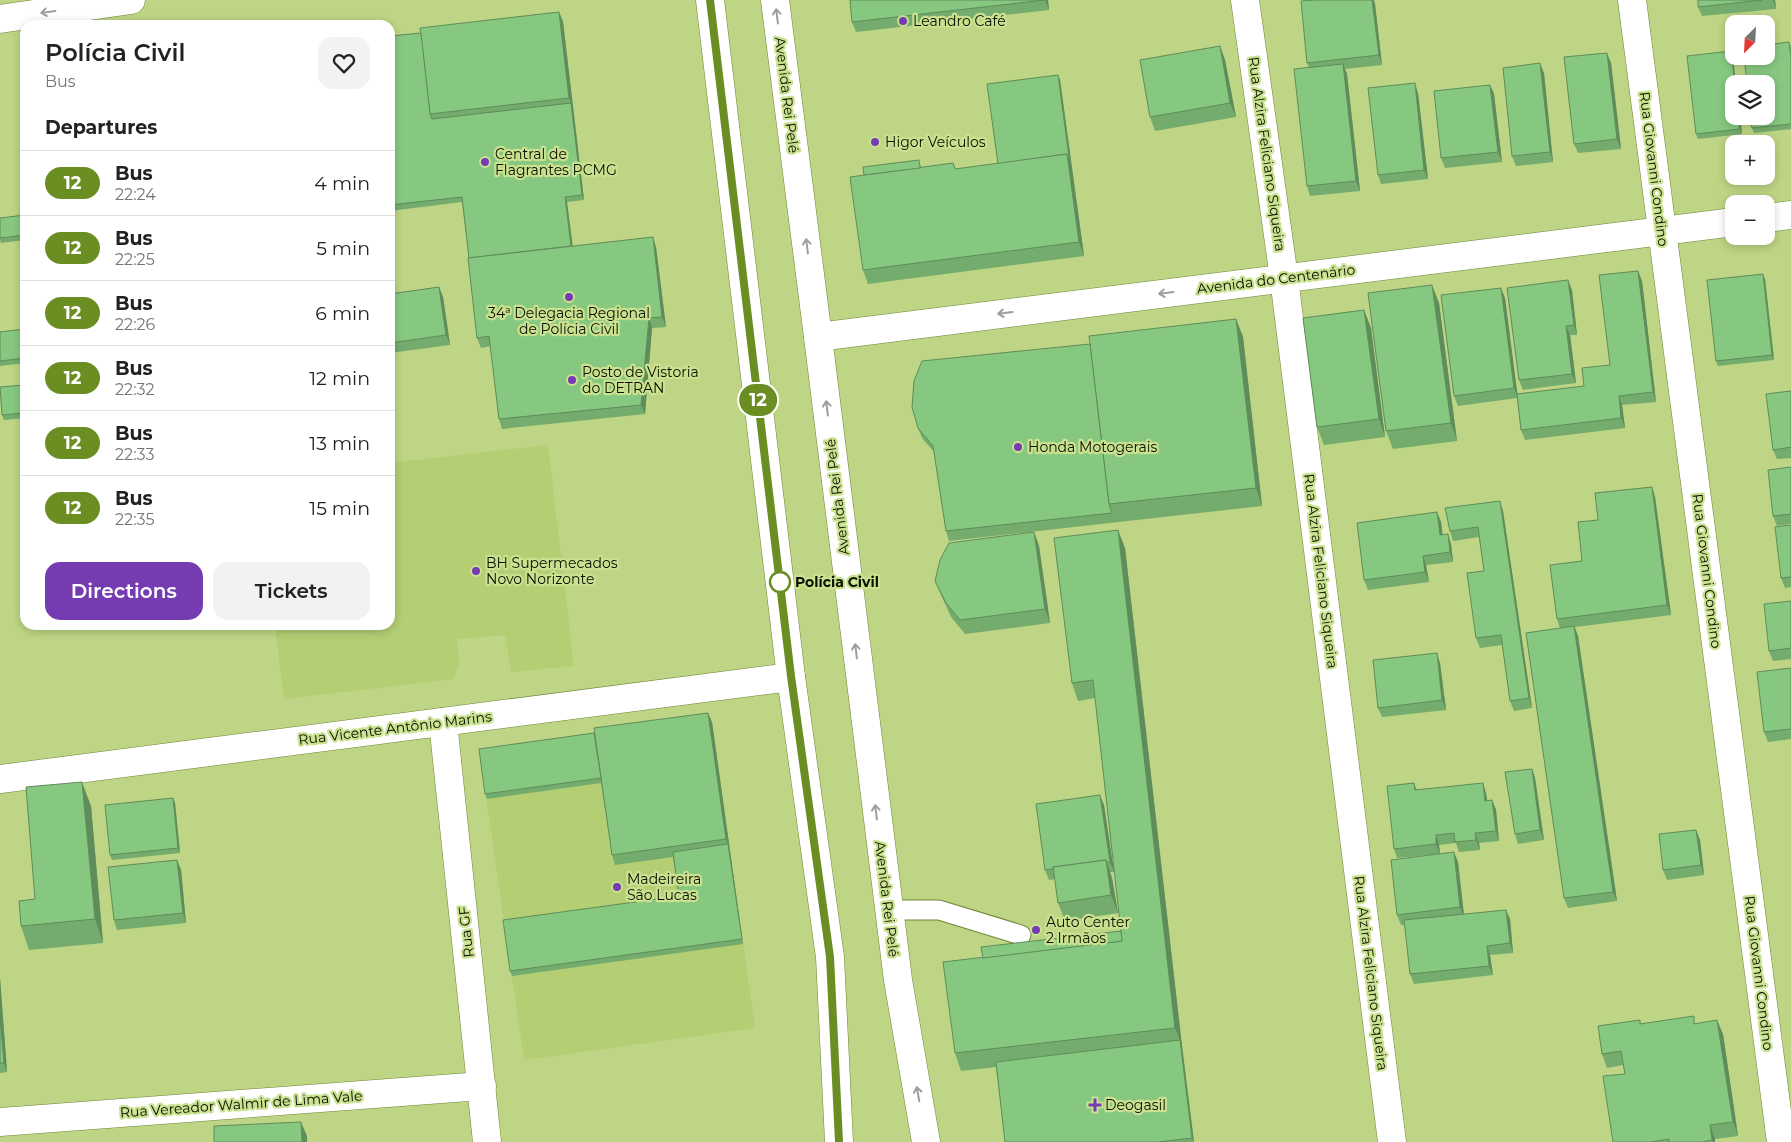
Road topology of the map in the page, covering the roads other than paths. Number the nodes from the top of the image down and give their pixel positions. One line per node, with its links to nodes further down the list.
1 (131, 0): 6 (street, one-way to 6)
2 (710, 0): 13 (street)
3 (774, 0): 12 (street, Avenida Rei Pelé, one-way to 3)
4 (1245, 0): 11 (street, Rua Alzira Feliciano Siqueira)
5 (1632, 0): 10 (street, Rua Giovanni Condino)
6 (0, 19)
7 (1791, 215): 8 (street)
8 (1775, 217)
9 (1725, 223): 10 (street, Avenida do Centenário)
10 (1662, 231): 11 (street, Avenida do Centenário); 24 (street, Rua Giovanni Condino)
11 (1284, 278): 12 (street, Avenida do Centenário, one-way to 12); 23 (street, Rua Alzira Feliciano Siqueira)
12 (818, 337): 16 (street, Avenida Rei Pelé, one-way to 12)
13 (791, 676): 14 (street, Rua Vicente Antônio Marins); 21 (street)
14 (443, 722): 15 (street, Rua Vicente Antônio Marins); 18 (street, Rua GF)
15 (0, 779)
16 (889, 910): 17 (lane); 22 (street, Avenida Rei Pelé, one-way to 16)
17 (1021, 935)
18 (482, 1086): 19 (street, Rua Vereador Walmir de Lima Vale); 20 (street, Rua GF)
19 (0, 1122)
20 (487, 1142)
21 (839, 1142)
22 (926, 1142)
23 (1392, 1142)
24 (1781, 1142)

